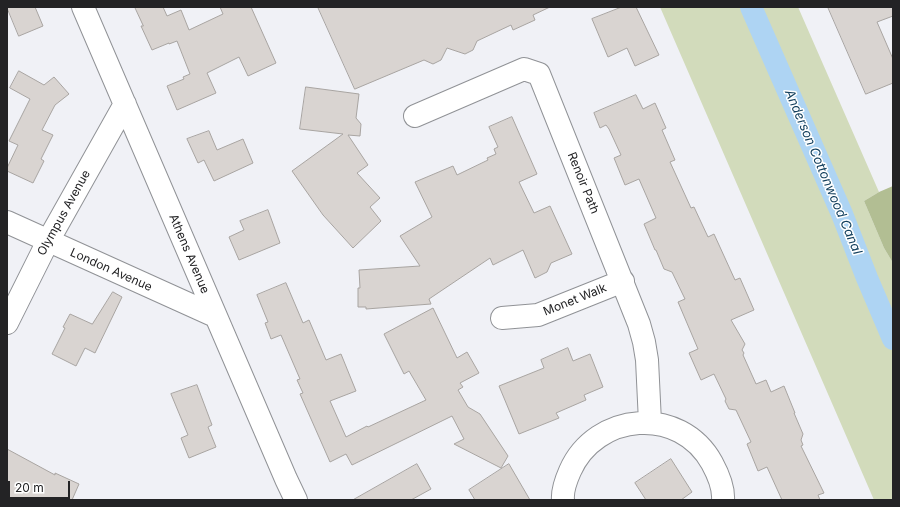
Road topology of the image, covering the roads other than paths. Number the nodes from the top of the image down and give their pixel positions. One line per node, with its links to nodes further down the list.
1 (84, 7): 2 (street, Athens Avenue)
2 (124, 104): 5 (street, Olympus Avenue); 7 (street, Athens Avenue)
3 (415, 116): 6 (street, Renoir Path)
4 (7, 222): 5 (street, London Avenue)
5 (48, 241): 7 (street, London Avenue); 9 (street, Olympus Avenue)
6 (623, 281): 8 (street, Monet Walk); 10 (street, Renoir Path)
7 (215, 316): 11 (street, Athens Avenue)
8 (502, 318)
9 (7, 323)
10 (650, 422): 12 (street); 13 (street)
11 (296, 500)
12 (563, 500)
13 (723, 500)

